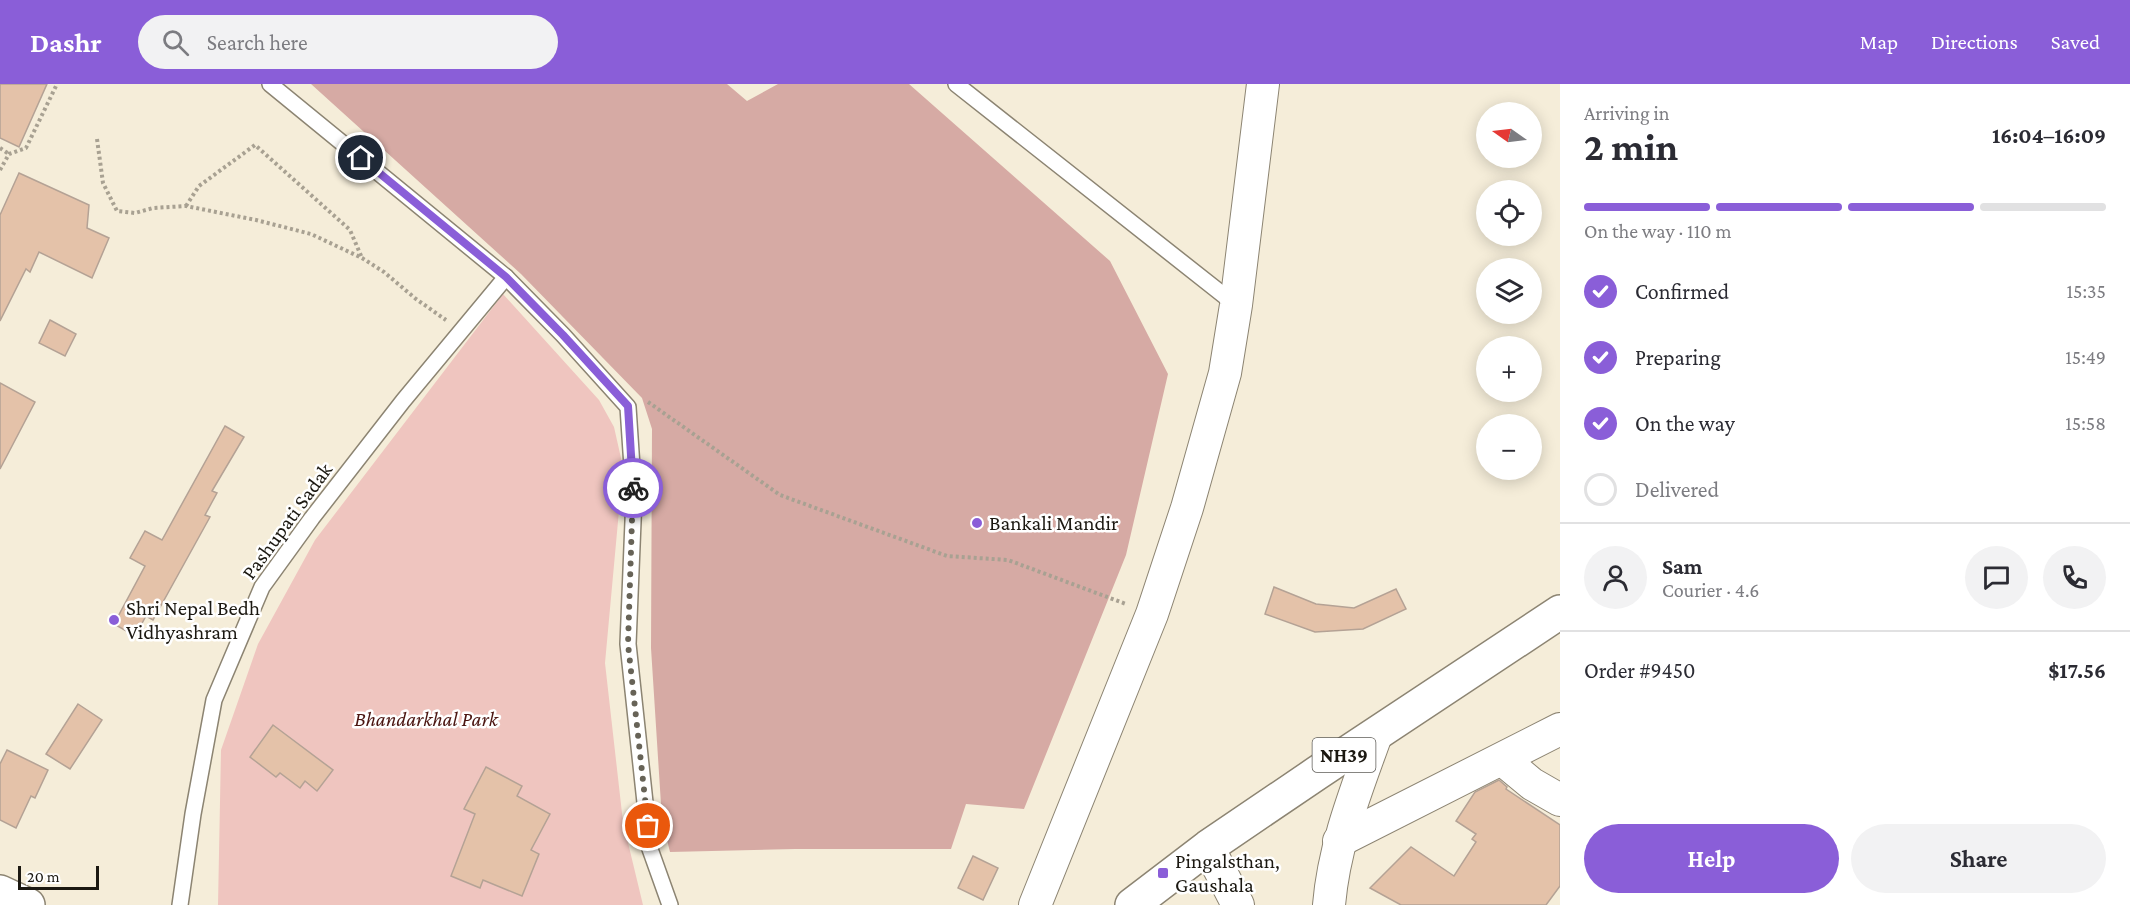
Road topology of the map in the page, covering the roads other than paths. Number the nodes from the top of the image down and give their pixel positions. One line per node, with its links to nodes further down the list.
1 (270, 84): 4 (lane)
2 (956, 84): 5 (lane)
3 (1263, 84): 5 (street)
4 (506, 277): 15 (lane, Pashupati Sadak); 16 (lane)
5 (1236, 305): 17 (street)
6 (1560, 612): 8 (highway, NH39)
7 (1560, 729): 9 (street)
8 (1376, 735): 11 (street); 12 (highway, NH39)
9 (1503, 760): 10 (street); 11 (street)
10 (1560, 800)
11 (1339, 841): 20 (street)
12 (1208, 847): 18 (highway, NH39); 19 (street)
13 (0, 892): 14 (highway)
14 (28, 905)
15 (180, 905)
16 (670, 905)
17 (1035, 905)
18 (1132, 905)
19 (1238, 905)
20 (1329, 905)

